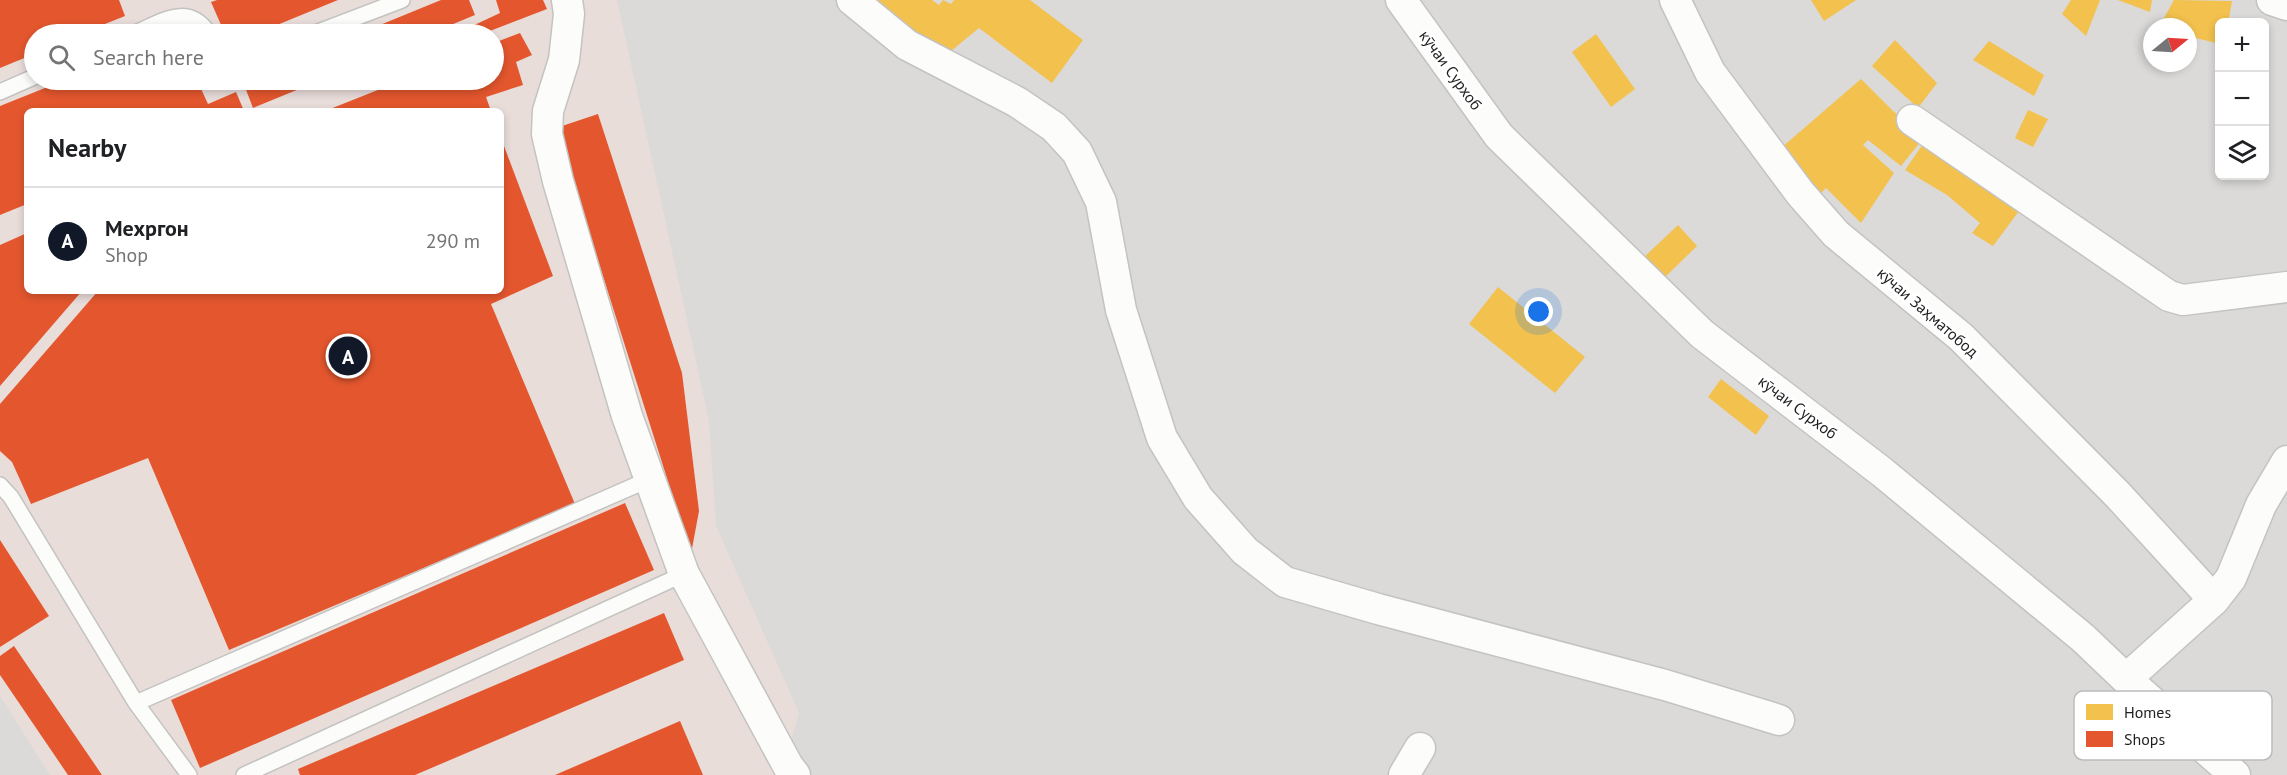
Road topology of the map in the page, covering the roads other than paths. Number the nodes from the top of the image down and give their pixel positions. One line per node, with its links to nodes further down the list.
1 (402, 0): 10 (lane)
2 (567, 0): 16 (street)
3 (852, 0): 23 (street)
4 (1401, 0): 20 (street, кӯчаи Сурхоб)
5 (1675, 0): 19 (street, кӯчаи Заҳматобод)
6 (2272, 0): 7 (street)
7 (2287, 5)
8 (157, 24): 9 (lane)
9 (199, 24)
10 (339, 24)
11 (24, 81): 12 (lane)
12 (0, 92)
13 (1912, 120): 14 (street)
14 (2287, 287)
15 (2287, 461): 19 (street)
16 (650, 479): 18 (street); 22 (lane)
17 (0, 485): 22 (lane)
18 (684, 574): 26 (street); 28 (lane)
19 (2214, 600): 20 (street)
20 (2126, 679): 21 (street, кӯчаи Сурхоб)
21 (2140, 691)
22 (136, 703): 27 (lane)
23 (1779, 720)
24 (1419, 748): 29 (street)
25 (2218, 760): 30 (street, кӯчаи Сурхоб)
26 (787, 772)
27 (189, 775)
28 (244, 775)
29 (1404, 775)
30 (2235, 775)

